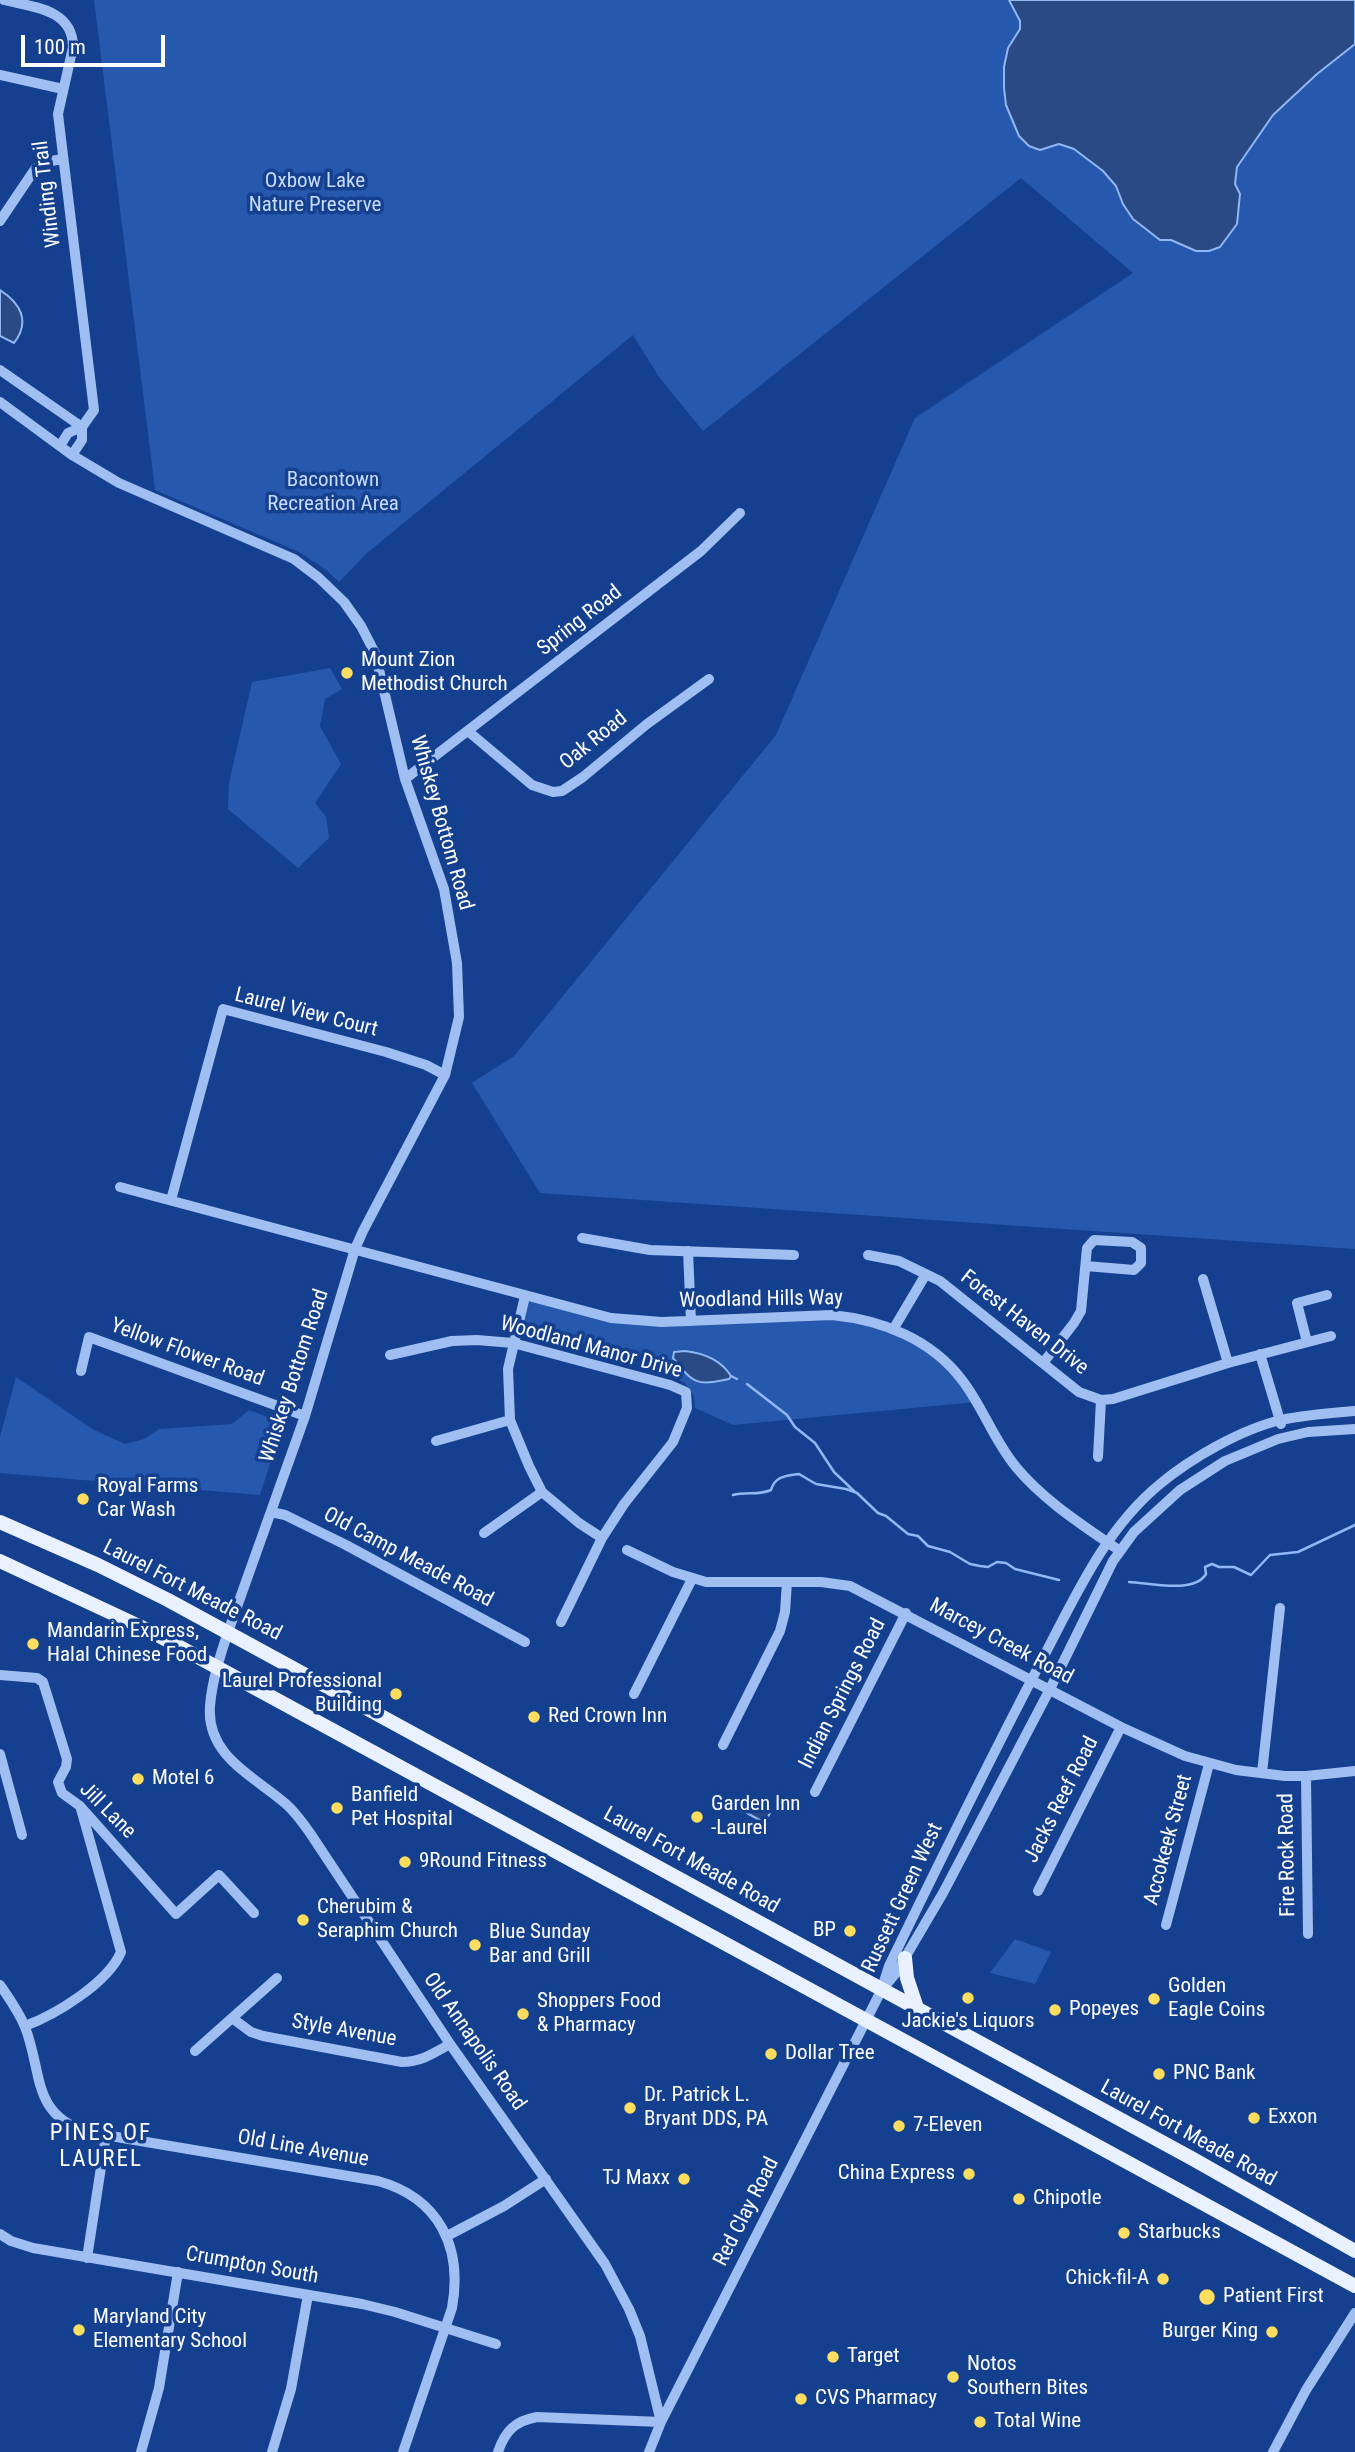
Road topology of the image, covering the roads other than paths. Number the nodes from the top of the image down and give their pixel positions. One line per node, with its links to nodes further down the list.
1 (5, 0): 2 (street, Winding Trail)
2 (39, 4): 4 (street, Winding Trail)
3 (0, 75): 4 (street)
4 (63, 89): 5 (street, Winding Trail)
5 (63, 159): 6 (street); 9 (street, Winding Trail)
6 (0, 221)
7 (0, 370): 9 (street)
8 (0, 402): 10 (street, Whiskey Bottom Road)
9 (82, 428): 10 (street); 11 (street, Winding Trail)
10 (60, 446): 11 (street, Whiskey Bottom Road)
11 (72, 455): 15 (street, Whiskey Bottom Road)
12 (740, 513): 14 (street, Spring Road)
13 (709, 679): 14 (street, Oak Road)
14 (469, 732): 15 (street, Spring Road)
15 (405, 779): 16 (street, Whiskey Bottom Road)
16 (445, 1075): 18 (street, Laurel View Court); 20 (street, Whiskey Bottom Road)
17 (120, 1187): 18 (street)
18 (171, 1200): 20 (street)
19 (582, 1238): 21 (street)
20 (355, 1250): 28 (street, Woodland Hills Way); 41 (street, Whiskey Bottom Road)
21 (688, 1251): 22 (street); 29 (street)
22 (794, 1255)
23 (868, 1255): 25 (street, Forest Haven Drive)
24 (1086, 1266): 24 (street); 36 (street)
25 (926, 1274): 30 (street, Forest Haven Drive); 36 (street, Forest Haven Drive)
26 (1203, 1279): 37 (street)
27 (1327, 1295): 32 (street)
28 (525, 1296): 29 (street, Woodland Hills Way); 33 (street)
29 (691, 1321): 30 (street, Woodland Hills Way)
30 (894, 1328): 53 (street, Woodland Hills Way)
31 (1331, 1336): 32 (street, Forest Haven Drive)
32 (1307, 1342): 34 (street, Forest Haven Drive)
33 (513, 1343): 35 (street, Woodland Manor Drive); 42 (street); 52 (street, Woodland Manor Drive)
34 (1260, 1354): 37 (street, Forest Haven Drive); 43 (street)
35 (390, 1355)
36 (1043, 1363): 39 (street, Forest Haven Drive)
37 (1228, 1363): 39 (street, Forest Haven Drive)
38 (81, 1371): 41 (street, Yellow Flower Road)
39 (1101, 1400): 47 (street)
40 (1355, 1411): 43 (street, Russett Green West)
41 (305, 1416): 49 (street, Whiskey Bottom Road)
42 (510, 1420): 46 (street); 48 (street)
43 (1280, 1420): 45 (street); 53 (street, Russett Green West)
44 (1355, 1429): 45 (street, Russett Green West)
45 (1283, 1437): 55 (street, Russett Green West)
46 (436, 1441)
47 (1098, 1457)
48 (542, 1492): 51 (street); 52 (street)
49 (271, 1512): 62 (street, Whiskey Bottom Road); 63 (street, Old Camp Meade Road)
50 (0, 1522): 62 (main road, Laurel Fort Meade Road)
51 (484, 1533)
52 (602, 1538): 61 (street, Woodland Manor Drive)
53 (1108, 1543): 55 (street, Woodland Hills Way); 66 (street, Russett Green West)
54 (627, 1550): 57 (street, Marcey Creek Road)
55 (1120, 1551): 67 (street, Russett Green West)
56 (0, 1561): 64 (main road)
57 (692, 1579): 58 (street, Marcey Creek Road); 68 (street)
58 (787, 1582): 60 (street, Marcey Creek Road); 70 (street)
59 (1280, 1608): 74 (street)
60 (905, 1613): 66 (street, Marcey Creek Road); 76 (street, Indian Springs Road)
61 (561, 1622)
62 (228, 1632): 64 (street, Old Annapolis Road); 86 (main road, Laurel Fort Meade Road)
63 (525, 1642)
64 (217, 1668): 89 (main road); 91 (street, Old Annapolis Road)
65 (0, 1675): 77 (street, Jill Lane)
66 (1031, 1680): 67 (street, Marcey Creek Road); 86 (street, Russett Green West)
67 (1049, 1689): 69 (street, Marcey Creek Road); 83 (street, Russett Green West)
68 (634, 1694)
69 (1121, 1727): 72 (street, Marcey Creek Road); 79 (street, Jacks Reef Road)
70 (723, 1745)
71 (0, 1754): 78 (street)
72 (1209, 1764): 74 (street, Marcey Creek Road); 81 (street, Accokeek Street)
73 (1355, 1771): 75 (street, Marcey Creek Road)
74 (1262, 1773): 75 (street, Marcey Creek Road)
75 (1306, 1776): 82 (street, Fire Rock Road)
76 (815, 1792)
77 (80, 1806): 80 (street, Jill Lane); 90 (street)
78 (22, 1835)
79 (1038, 1891)
80 (254, 1913)
81 (1167, 1925)
82 (1308, 1934)
83 (905, 1958): 86 (street, Russett Green West); 87 (main road)
84 (277, 1978): 88 (street)
85 (0, 1985): 90 (street, Old Line Avenue)
86 (881, 1991): 87 (main road, Laurel Fort Meade Road); 89 (street, Red Clay Road)
87 (918, 2011): 97 (main road, Laurel Fort Meade Road)
88 (232, 2018): 91 (street, Style Avenue); 92 (street)
89 (866, 2021): 100 (main road); 105 (street, Red Clay Road)
90 (25, 2026): 93 (street, Old Line Avenue)
91 (450, 2044): 94 (street, Old Annapolis Road)
92 (195, 2052)
93 (106, 2135): 96 (street, Old Line Avenue); 98 (street)
94 (546, 2179): 96 (street); 106 (street, Old Annapolis Road)
95 (0, 2234): 98 (street, Crumpton South)
96 (447, 2236): 103 (street, Old Line Avenue)
97 (1351, 2246)
98 (87, 2258): 99 (street, Crumpton South)
99 (178, 2272): 101 (street, Crumpton South); 108 (street)
100 (1355, 2286)
101 (308, 2295): 103 (street, Crumpton South); 109 (street)
102 (1355, 2313): 113 (street)
103 (445, 2328): 104 (street, Crumpton South); 110 (street, Old Line Avenue)
104 (496, 2344)
105 (678, 2388): 106 (street); 107 (street, Red Clay Road)
106 (654, 2390): 107 (street, Old Annapolis Road)
107 (661, 2422): 111 (street); 112 (street, Red Clay Road)
108 (141, 2452)
109 (272, 2452)
110 (403, 2452)
111 (498, 2452)
112 (649, 2452)
113 (1273, 2452)

